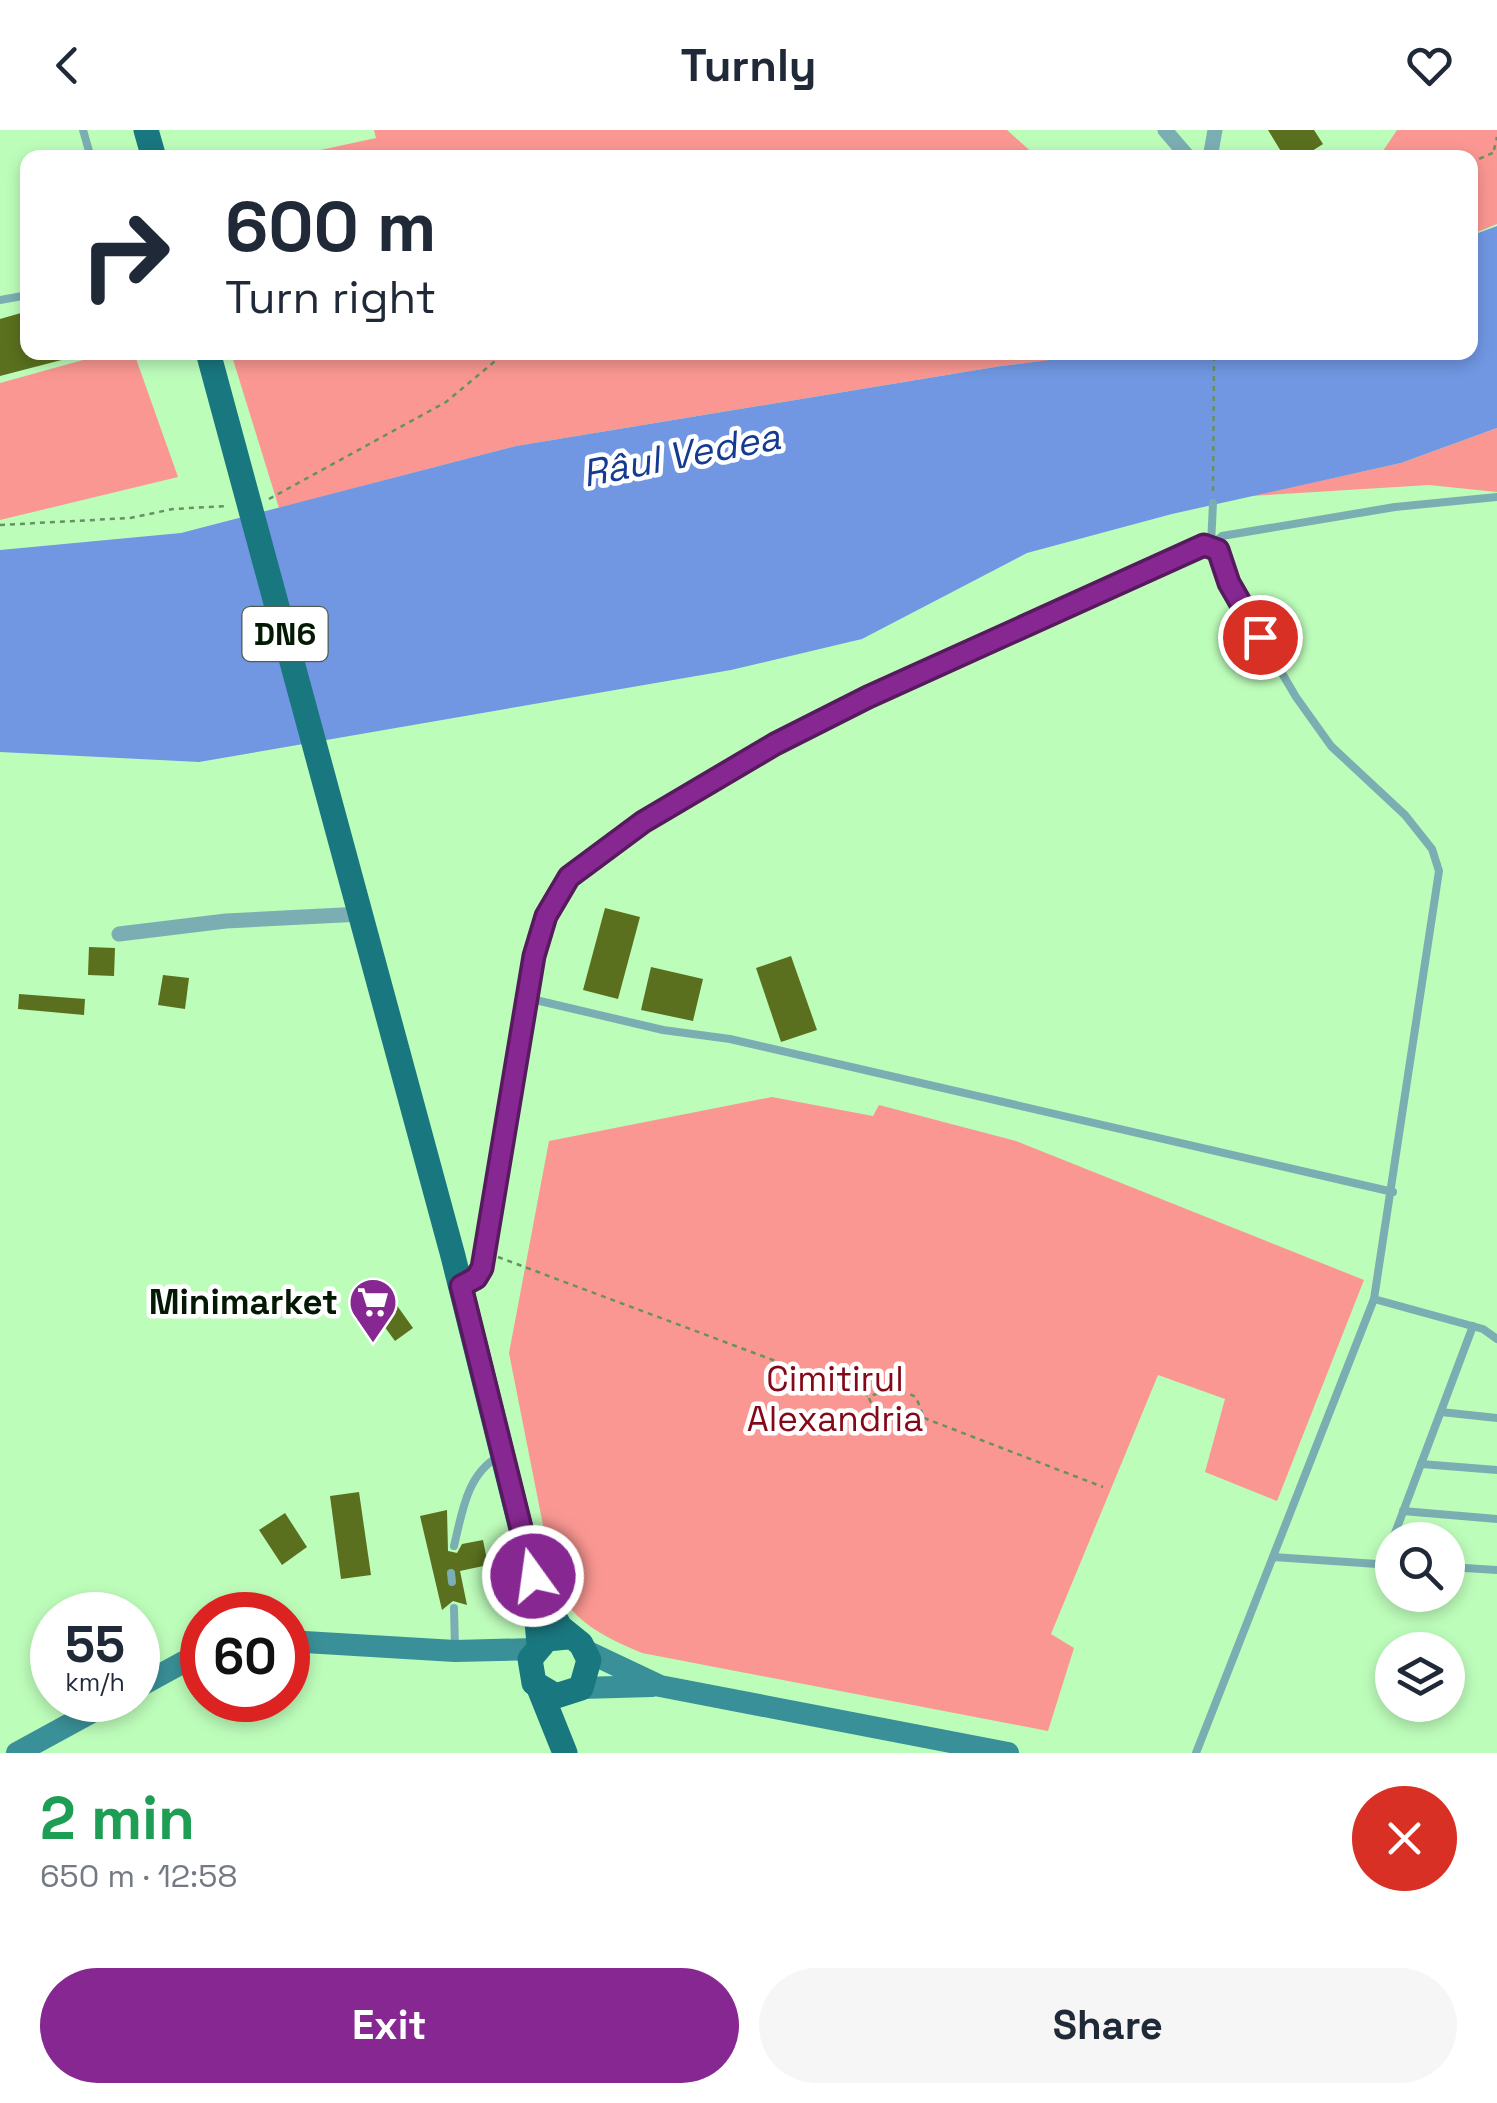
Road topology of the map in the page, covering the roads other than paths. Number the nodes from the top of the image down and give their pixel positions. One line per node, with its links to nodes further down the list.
1 (1165, 130): 2 (street)
2 (1182, 150)
3 (210, 360): 7 (main road, DN6)
4 (1497, 496): 6 (lane)
5 (1213, 504): 6 (lane)
6 (1211, 546): 9 (lane); 10 (lane)
7 (362, 914): 8 (street); 11 (main road, DN6)
8 (119, 934)
9 (527, 998): 10 (lane); 11 (lane)
10 (1394, 1192): 12 (lane)
11 (461, 1286): 17 (main road, DN6)
12 (1374, 1299): 13 (lane); 24 (lane)
13 (1474, 1326): 14 (lane); 15 (lane)
14 (1497, 1339)
15 (1440, 1412): 16 (lane); 18 (lane)
16 (1497, 1418)
17 (502, 1455): 23 (lane); 28 (main road, DN6)
18 (1421, 1464): 19 (lane); 20 (lane)
19 (1497, 1470)
20 (1403, 1511): 21 (lane); 22 (lane)
21 (1497, 1519)
22 (1400, 1522)
23 (454, 1546)
24 (1273, 1558): 25 (lane); 40 (lane)
25 (1375, 1564)
26 (1465, 1569): 27 (lane)
27 (1497, 1570)
28 (533, 1576): 31 (main road, DN6); 33 (main road, DN6)
29 (454, 1608): 32 (lane)
30 (310, 1642): 32 (main road)
31 (577, 1644): 33 (main road); 34 (main road); 35 (main road, DN6)
32 (464, 1651): 33 (main road)
33 (536, 1663): 35 (main road); 38 (main road, DN6)
34 (660, 1686): 35 (main road); 39 (main road)
35 (578, 1690): 38 (main road, DN6)
36 (74, 1722): 37 (main road)
37 (17, 1753)
38 (566, 1753)
39 (1008, 1753)
40 (1196, 1753)

